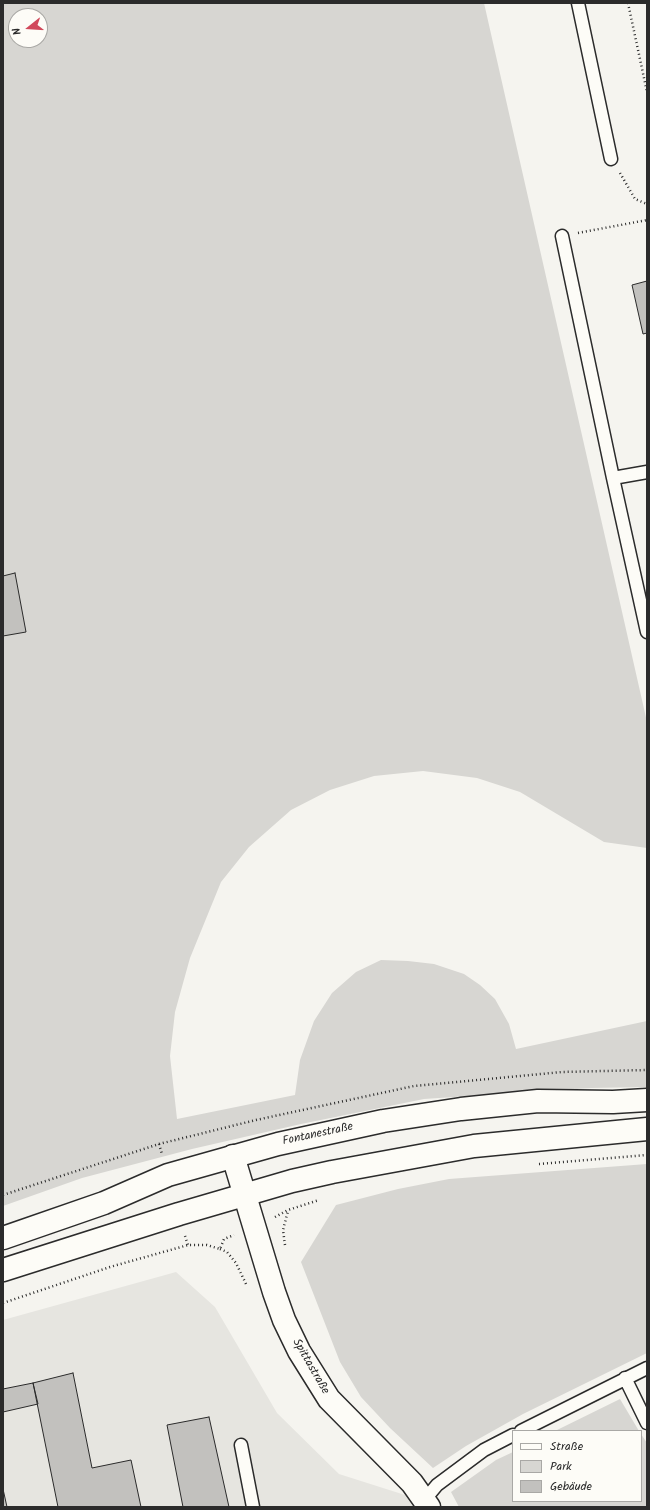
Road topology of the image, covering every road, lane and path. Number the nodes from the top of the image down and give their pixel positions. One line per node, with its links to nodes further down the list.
1 (578, 3): 4 (lane)
2 (628, 3): 3 (path)
3 (647, 92)
4 (611, 159): 5 (path)
5 (647, 204)
6 (647, 220): 7 (path)
7 (562, 236): 9 (lane)
8 (647, 472): 9 (lane)
9 (613, 478): 10 (lane)
10 (647, 632)
11 (647, 1100): 14 (main road, Fontanestraße)
12 (256, 1120): 17 (path)
13 (647, 1129): 18 (main road)
14 (232, 1156): 18 (main road, Spittastraße); 23 (main road, Fontanestraße)
15 (647, 1156): 16 (path)
16 (532, 1164)
17 (3, 1195)
18 (244, 1195): 21 (main road, Spittastraße); 26 (main road)
19 (323, 1198): 20 (path)
20 (288, 1210): 21 (path); 25 (path)
21 (253, 1228): 24 (path); 34 (main road, Spittastraße)
22 (186, 1236): 24 (path)
23 (3, 1238)
24 (188, 1245): 27 (path)
25 (285, 1250)
26 (3, 1270)
27 (3, 1303)
28 (647, 1368): 29 (lane)
29 (625, 1378): 30 (lane); 31 (lane)
30 (647, 1423)
31 (523, 1430)
32 (512, 1436): 34 (lane)
33 (240, 1445): 35 (lane)
34 (424, 1505)
35 (253, 1507)

